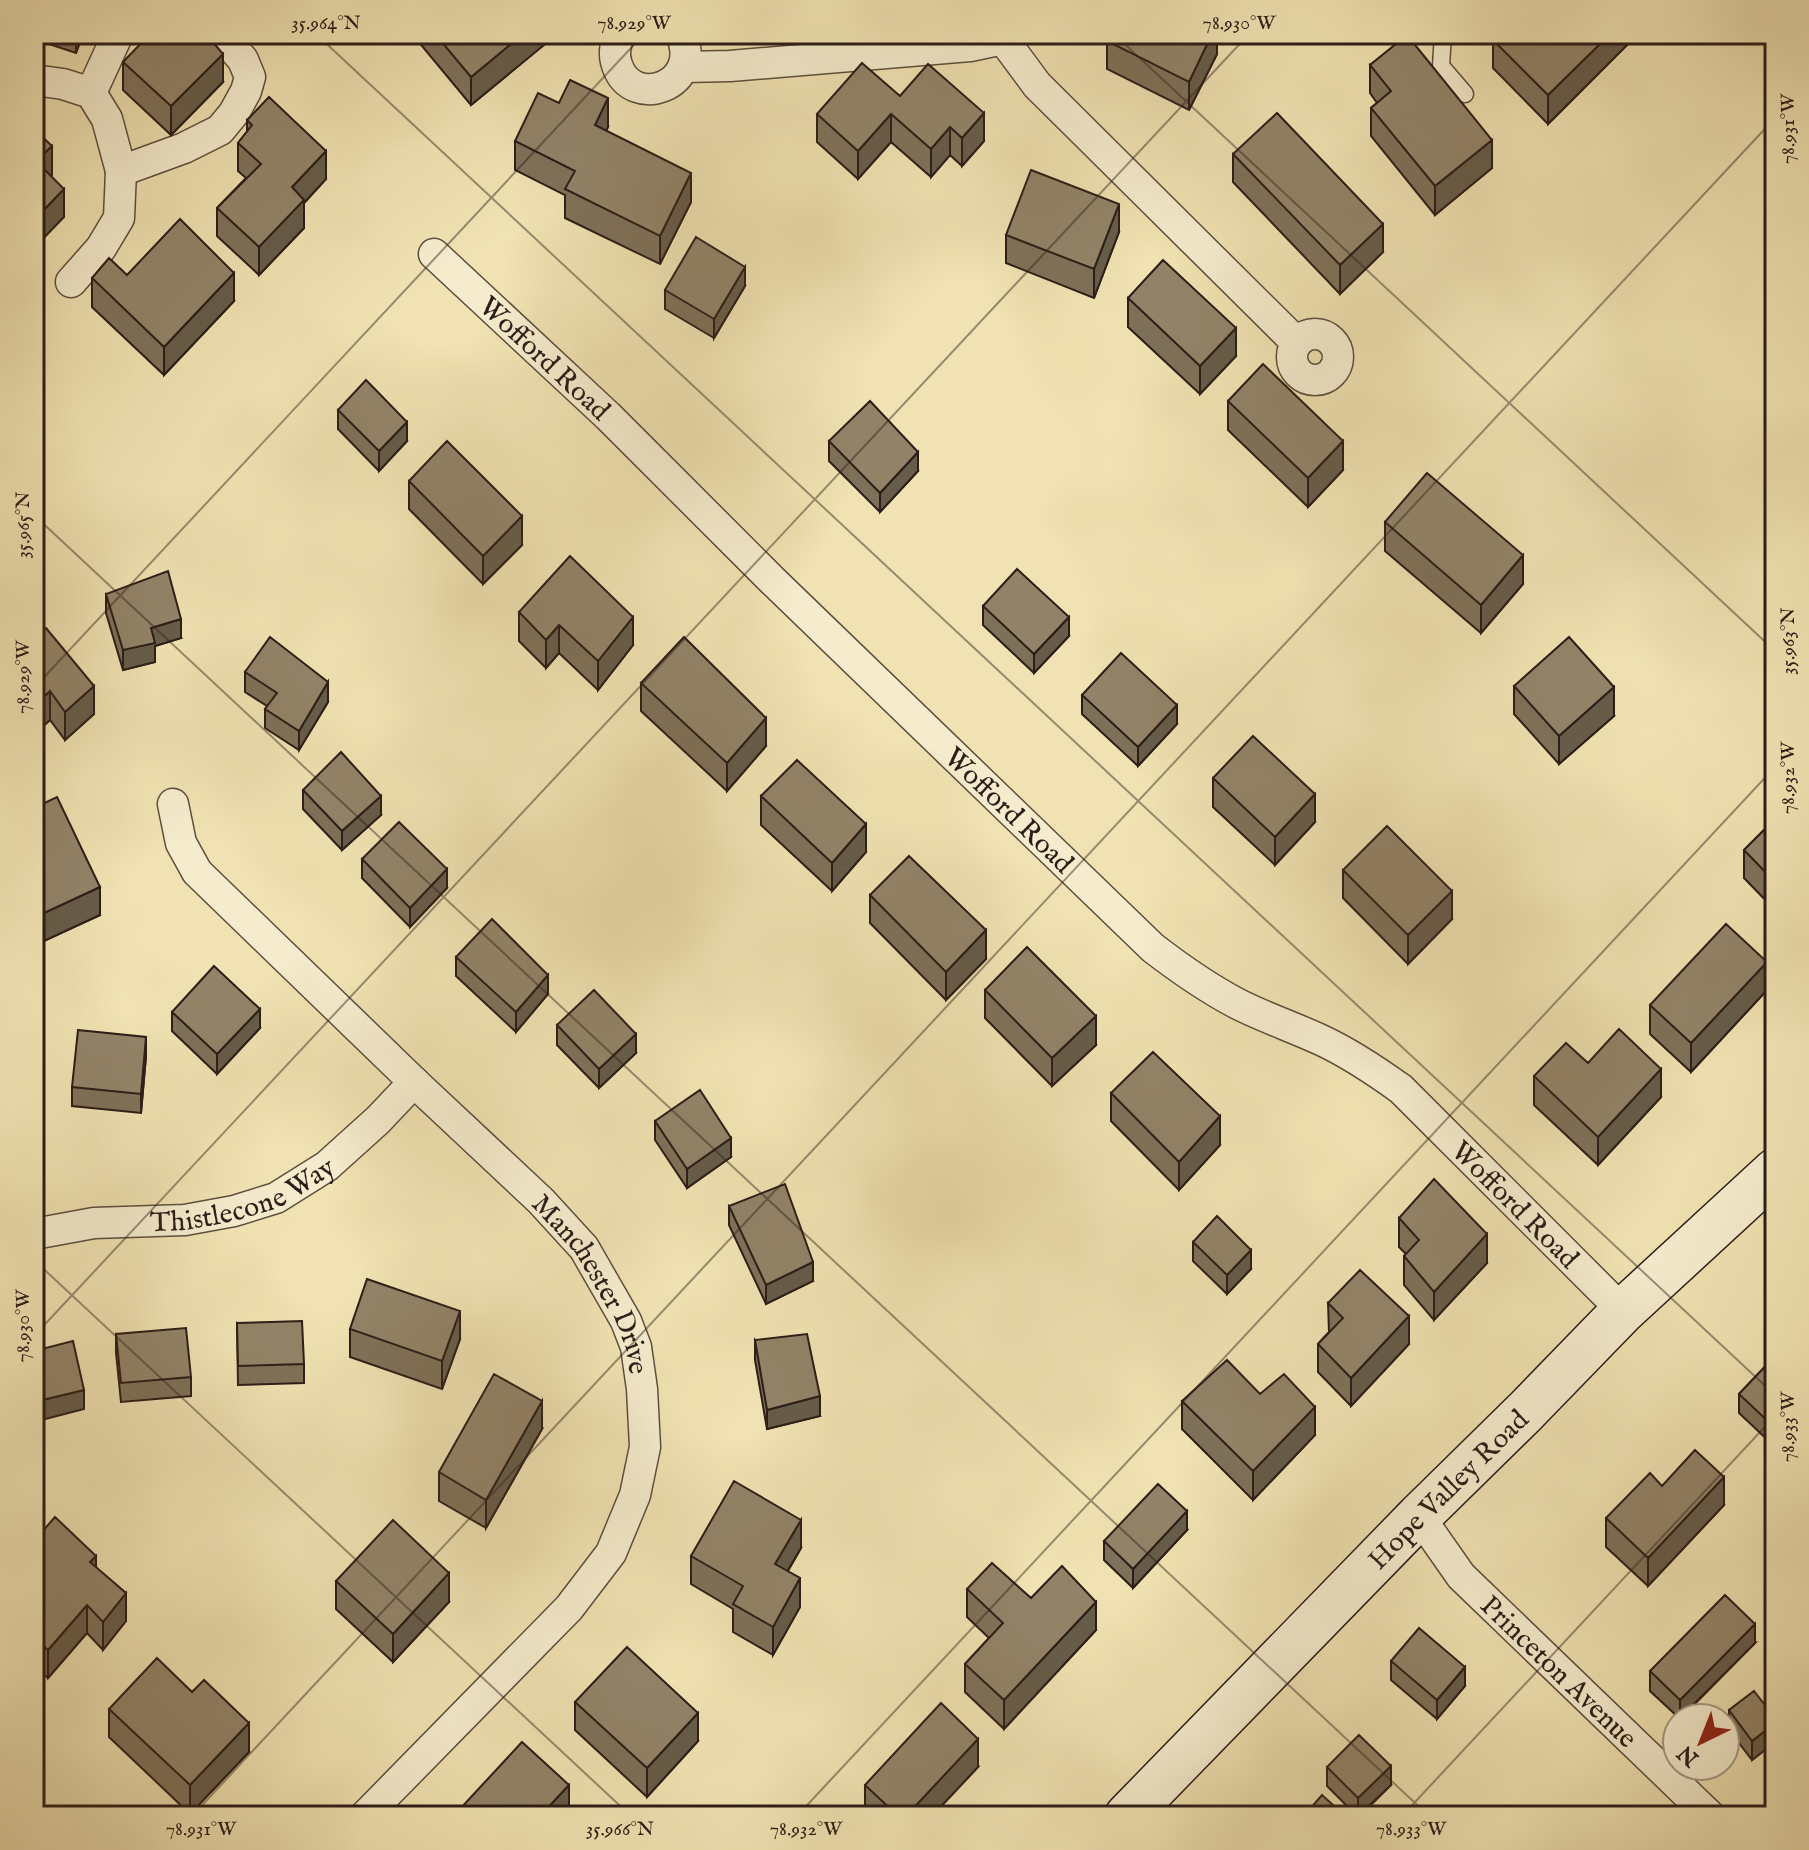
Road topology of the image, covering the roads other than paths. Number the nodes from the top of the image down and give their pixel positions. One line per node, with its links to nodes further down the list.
1 (118, 34): 9 (street)
2 (221, 34): 11 (street)
3 (620, 34): 7 (street)
4 (681, 34): 7 (street)
5 (1443, 34): 10 (lane)
6 (1009, 36): 7 (street); 14 (street)
7 (684, 67)
8 (34, 80): 9 (street)
9 (91, 93): 11 (street)
10 (1465, 94)
11 (121, 171): 13 (street)
12 (434, 254): 19 (street, Wofford Road)
13 (71, 282)
14 (1296, 342)
15 (173, 804): 16 (street, Manchester Drive)
16 (414, 1082): 18 (street, Thistlecone Way); 21 (street, Manchester Drive)
17 (1775, 1171): 19 (main road, Hope Valley Road)
18 (34, 1234)
19 (1623, 1311): 20 (main road, Hope Valley Road)
20 (1419, 1516): 22 (main road, Hope Valley Road); 23 (street, Princeton Avenue)
21 (365, 1816)
22 (1127, 1816)
23 (1710, 1816)

